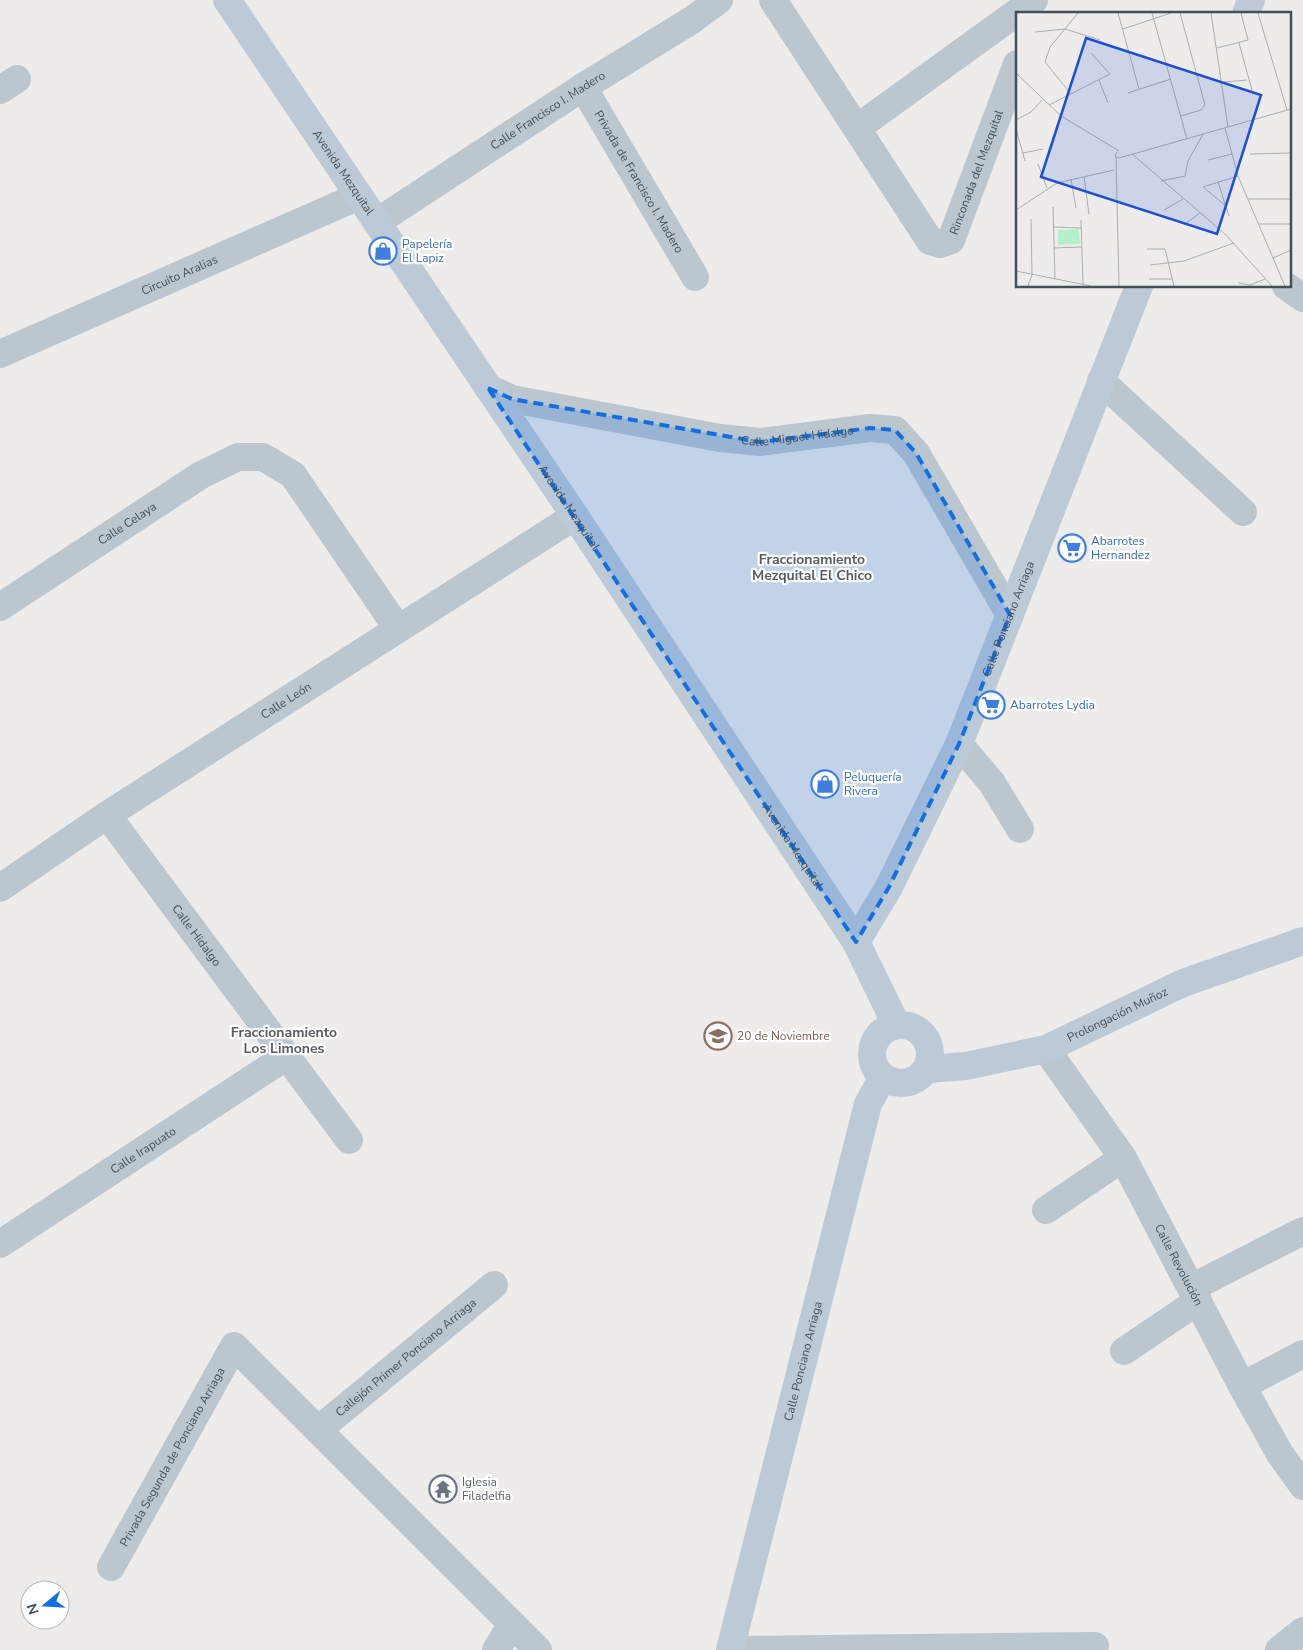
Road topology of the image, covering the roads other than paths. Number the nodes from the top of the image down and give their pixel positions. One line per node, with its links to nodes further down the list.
1 (227, 0): 14 (street, Avenida Mezquital)
2 (719, 0): 12 (street, Calle Francisco I. Madero)
3 (773, 0): 13 (street)
4 (1034, 0): 7 (street)
5 (1041, 0): 8 (street)
6 (1251, 0): 9 (street)
7 (1017, 12)
8 (1037, 12)
9 (1247, 12)
10 (1016, 13): 13 (street)
11 (1016, 67): 13 (street, Rinconada del Mezquital)
12 (583, 87): 15 (street, Calle Francisco I. Madero); 16 (street, Privada de Francisco I. Madero)
13 (857, 128)
14 (359, 196): 15 (street, Avenida Mezquital); 20 (street, Circuito Aralias)
15 (377, 222): 22 (street, Avenida Mezquital)
16 (695, 277)
17 (1138, 288): 21 (street, Calle Ponciano Arriaga)
18 (1289, 288): 19 (street)
19 (1303, 298)
20 (0, 354)
21 (1102, 381): 23 (street); 26 (street, Calle Ponciano Arriaga)
22 (488, 388): 24 (street, Avenida Mezquital); 26 (street, Calle Miguel Hidalgo)
23 (1243, 512)
24 (575, 516): 27 (street, Calle León); 33 (street, Avenida Mezquital)
25 (0, 607): 27 (street, Calle Celaya)
26 (1010, 615): 28 (street, Calle Ponciano Arriaga)
27 (398, 629): 29 (street, Calle León)
28 (959, 744): 30 (street); 33 (street, Calle Ponciano Arriaga)
29 (107, 815): 31 (street, Calle León); 36 (street, Calle Hidalgo)
30 (1020, 830)
31 (0, 888)
32 (1303, 941): 35 (street, Prolongación Muñoz)
33 (856, 942): 34 (street, Avenida Mezquital)
34 (896, 1024): 37 (street); 38 (street)
35 (1046, 1049): 37 (street, Prolongación Muñoz); 40 (street, Calle Revolución)
36 (286, 1056): 39 (street, Calle Hidalgo); 43 (street, Calle Irapuato)
37 (927, 1070): 38 (street)
38 (883, 1077): 57 (street, Calle Ponciano Arriaga)
39 (349, 1140)
40 (1123, 1158): 41 (street); 45 (street, Calle Revolución)
41 (1046, 1210)
42 (1303, 1231): 45 (street)
43 (0, 1244)
44 (494, 1285): 49 (street, Callejón Primer Ponciano Arriaga)
45 (1194, 1294): 46 (street); 48 (street, Calle Revolución)
46 (1124, 1351)
47 (1303, 1354): 48 (street)
48 (1242, 1386): 50 (street, Calle Revolución)
49 (318, 1430): 51 (street, Privada Segunda de Ponciano Arriaga); 52 (street)
50 (1303, 1486)
51 (111, 1567)
52 (512, 1624): 55 (street); 56 (street)
53 (1303, 1630): 58 (street)
54 (1095, 1646): 57 (street)
55 (496, 1650)
56 (538, 1650)
57 (730, 1650)
58 (1279, 1650)

